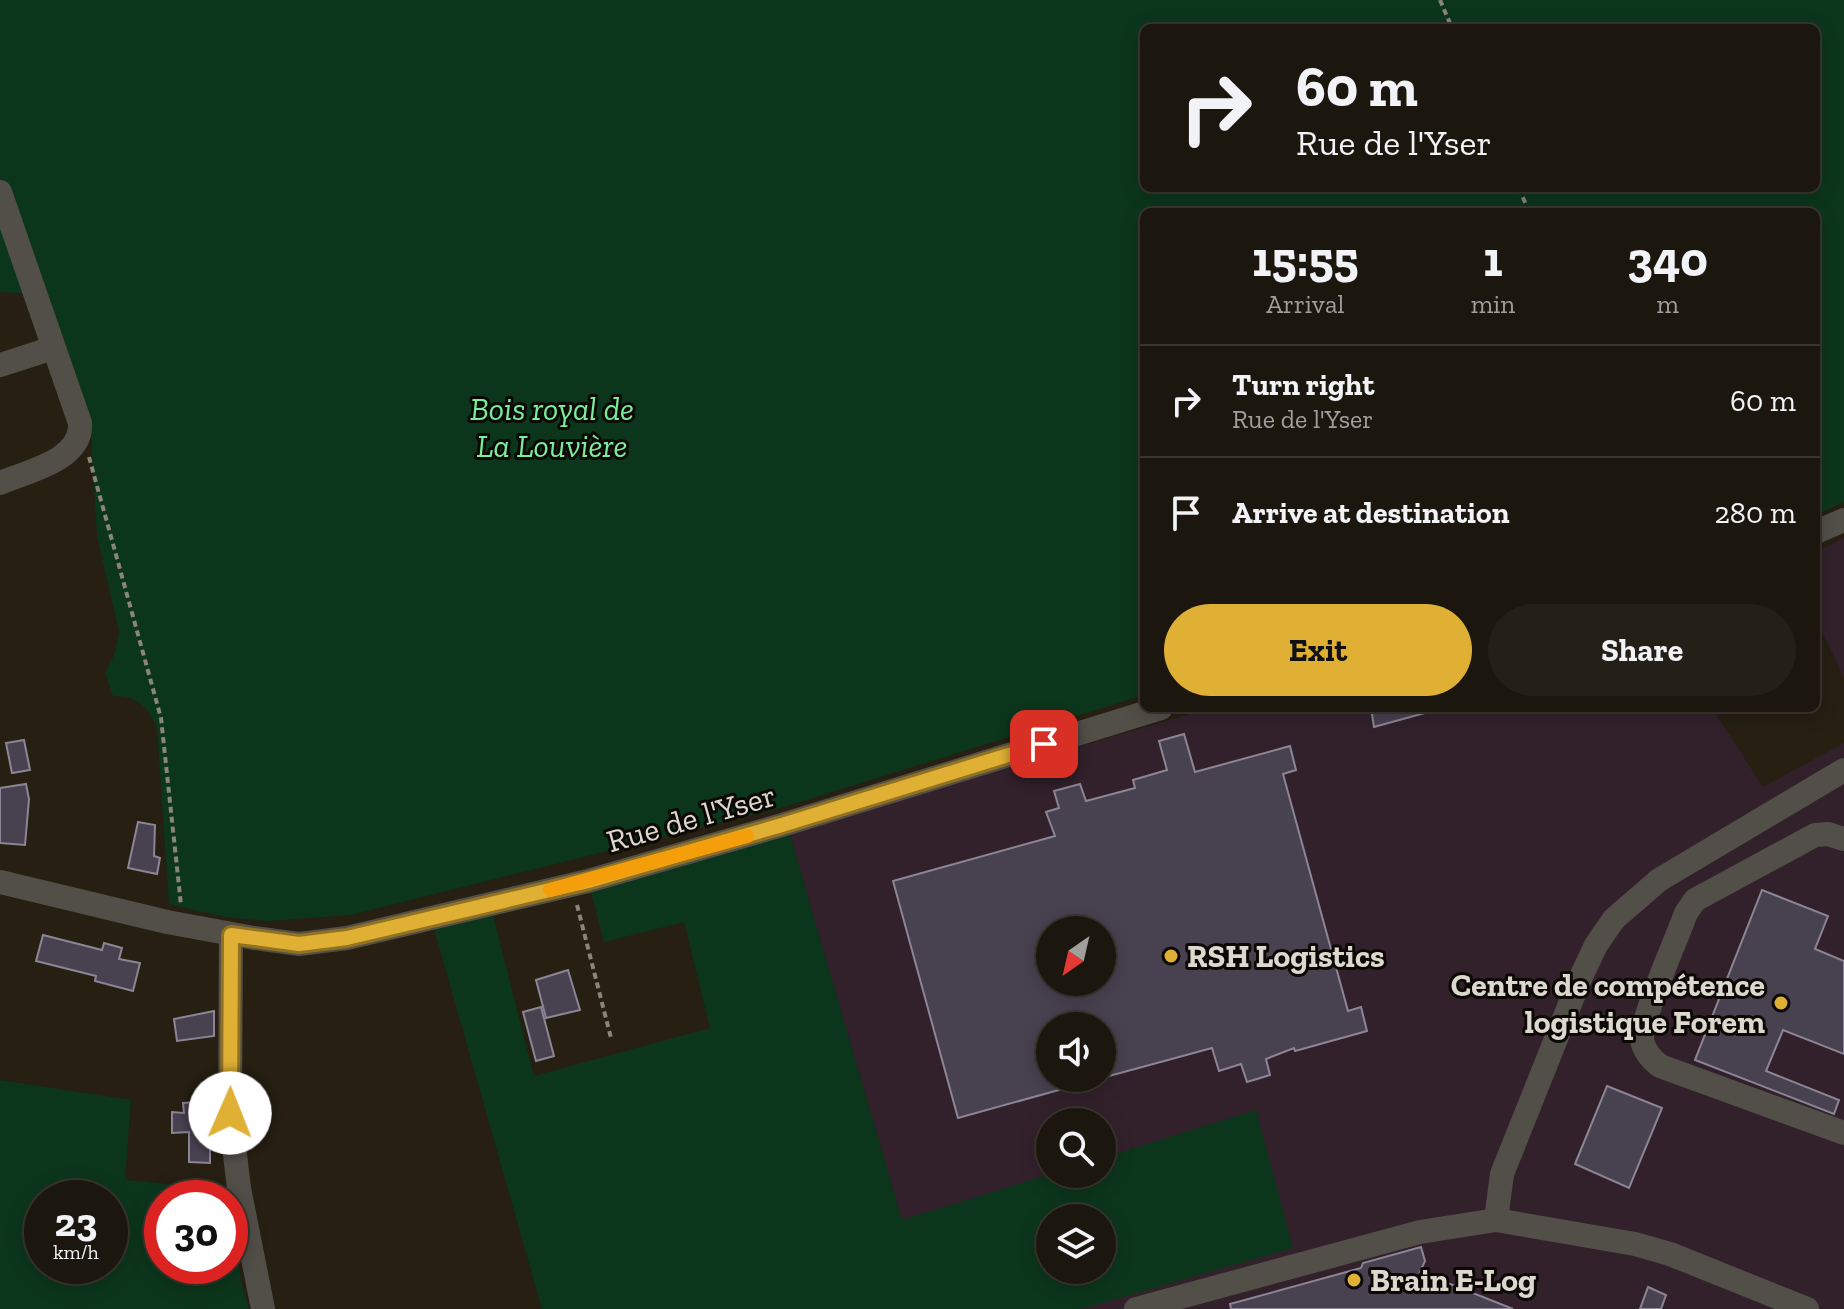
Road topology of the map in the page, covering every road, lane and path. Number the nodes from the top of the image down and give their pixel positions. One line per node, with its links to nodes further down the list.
1 (1440, 0): 2 (path)
2 (1450, 24)
3 (0, 192): 5 (street)
4 (0, 346): 6 (street)
5 (53, 348): 6 (street); 8 (street)
6 (24, 358): 7 (street)
7 (0, 365)
8 (80, 423): 9 (street); 17 (path)
9 (0, 483)
10 (1844, 520): 11 (street)
11 (1820, 530)
12 (1148, 712): 16 (street, Rue de l'Yser)
13 (1844, 770): 21 (street)
14 (1844, 839): 20 (street)
15 (0, 882): 17 (street, Rue de l'Yser)
16 (572, 884): 18 (street, Rue de l'Yser); 19 (path)
17 (183, 924): 18 (street, Rue de l'Yser)
18 (231, 935): 22 (street)
19 (611, 1038)
20 (1844, 1133)
21 (1496, 1220): 23 (street); 24 (street)
22 (263, 1309)
23 (1136, 1309)
24 (1807, 1309)

